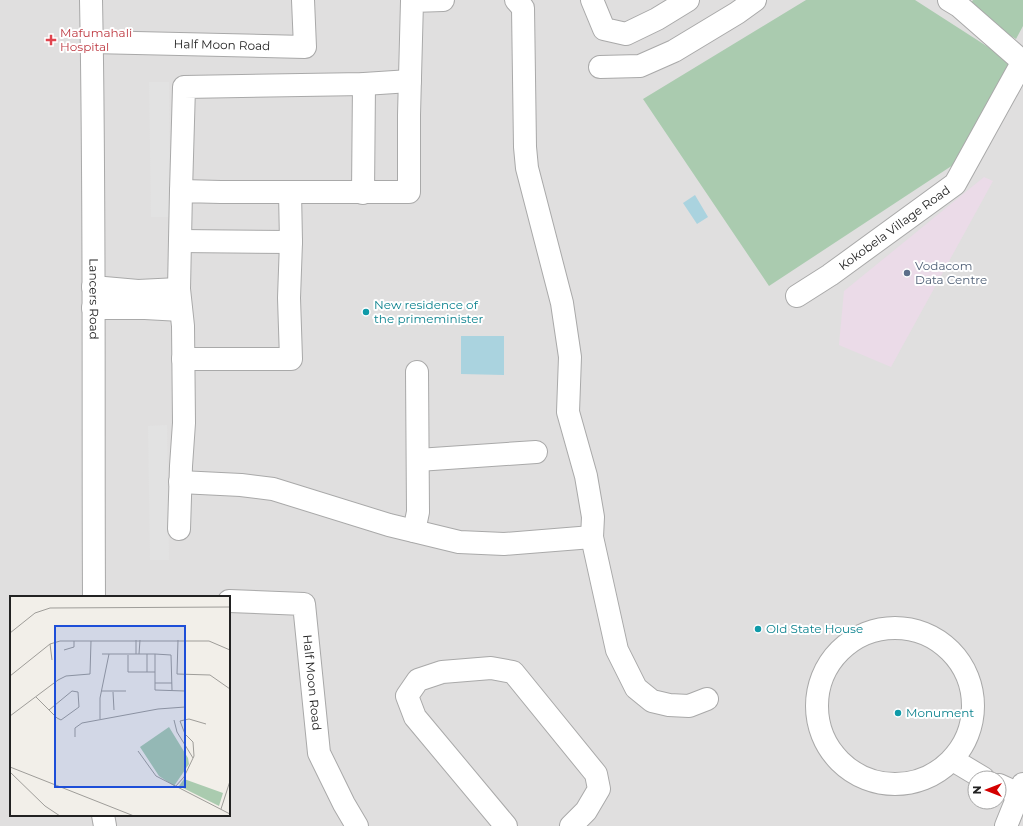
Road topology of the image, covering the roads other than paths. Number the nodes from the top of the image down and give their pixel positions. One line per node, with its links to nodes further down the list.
1 (92, 0): 9 (street, Lancers Road)
2 (303, 0): 9 (street, Half Moon Road)
3 (443, 0): 12 (street)
4 (516, 0): 29 (street)
5 (592, 0): 6 (street)
6 (688, 0)
7 (755, 0): 11 (street)
8 (949, 0): 10 (street)
9 (92, 42): 20 (street, Lancers Road)
10 (1023, 62): 19 (street, Kokobela Village Road)
11 (600, 67)
12 (410, 81): 13 (street); 16 (street)
13 (364, 84): 14 (street); 16 (street)
14 (181, 191): 15 (street); 17 (street)
15 (290, 192): 16 (street); 18 (street)
16 (363, 193)
17 (180, 241): 18 (street); 21 (street)
18 (291, 242): 22 (street)
19 (797, 296)
20 (93, 298): 21 (street); 30 (street, Lancers Road)
21 (180, 300): 22 (street)
22 (183, 359): 26 (street)
23 (417, 372): 25 (street)
24 (536, 452): 25 (street)
25 (418, 460): 28 (street)
26 (180, 482): 27 (street); 28 (street)
27 (179, 529)
28 (414, 531): 29 (street)
29 (592, 537): 32 (street)
30 (94, 596)
31 (230, 601): 39 (street, Half Moon Road)
32 (707, 699)
33 (953, 760): 33 (street); 34 (street)
34 (970, 770)
35 (1007, 786): 36 (street)
36 (1021, 789): 42 (street)
37 (103, 816): 38 (street)
38 (105, 826)
39 (357, 826)
40 (506, 826): 41 (street)
41 (571, 826)
42 (1006, 826)

